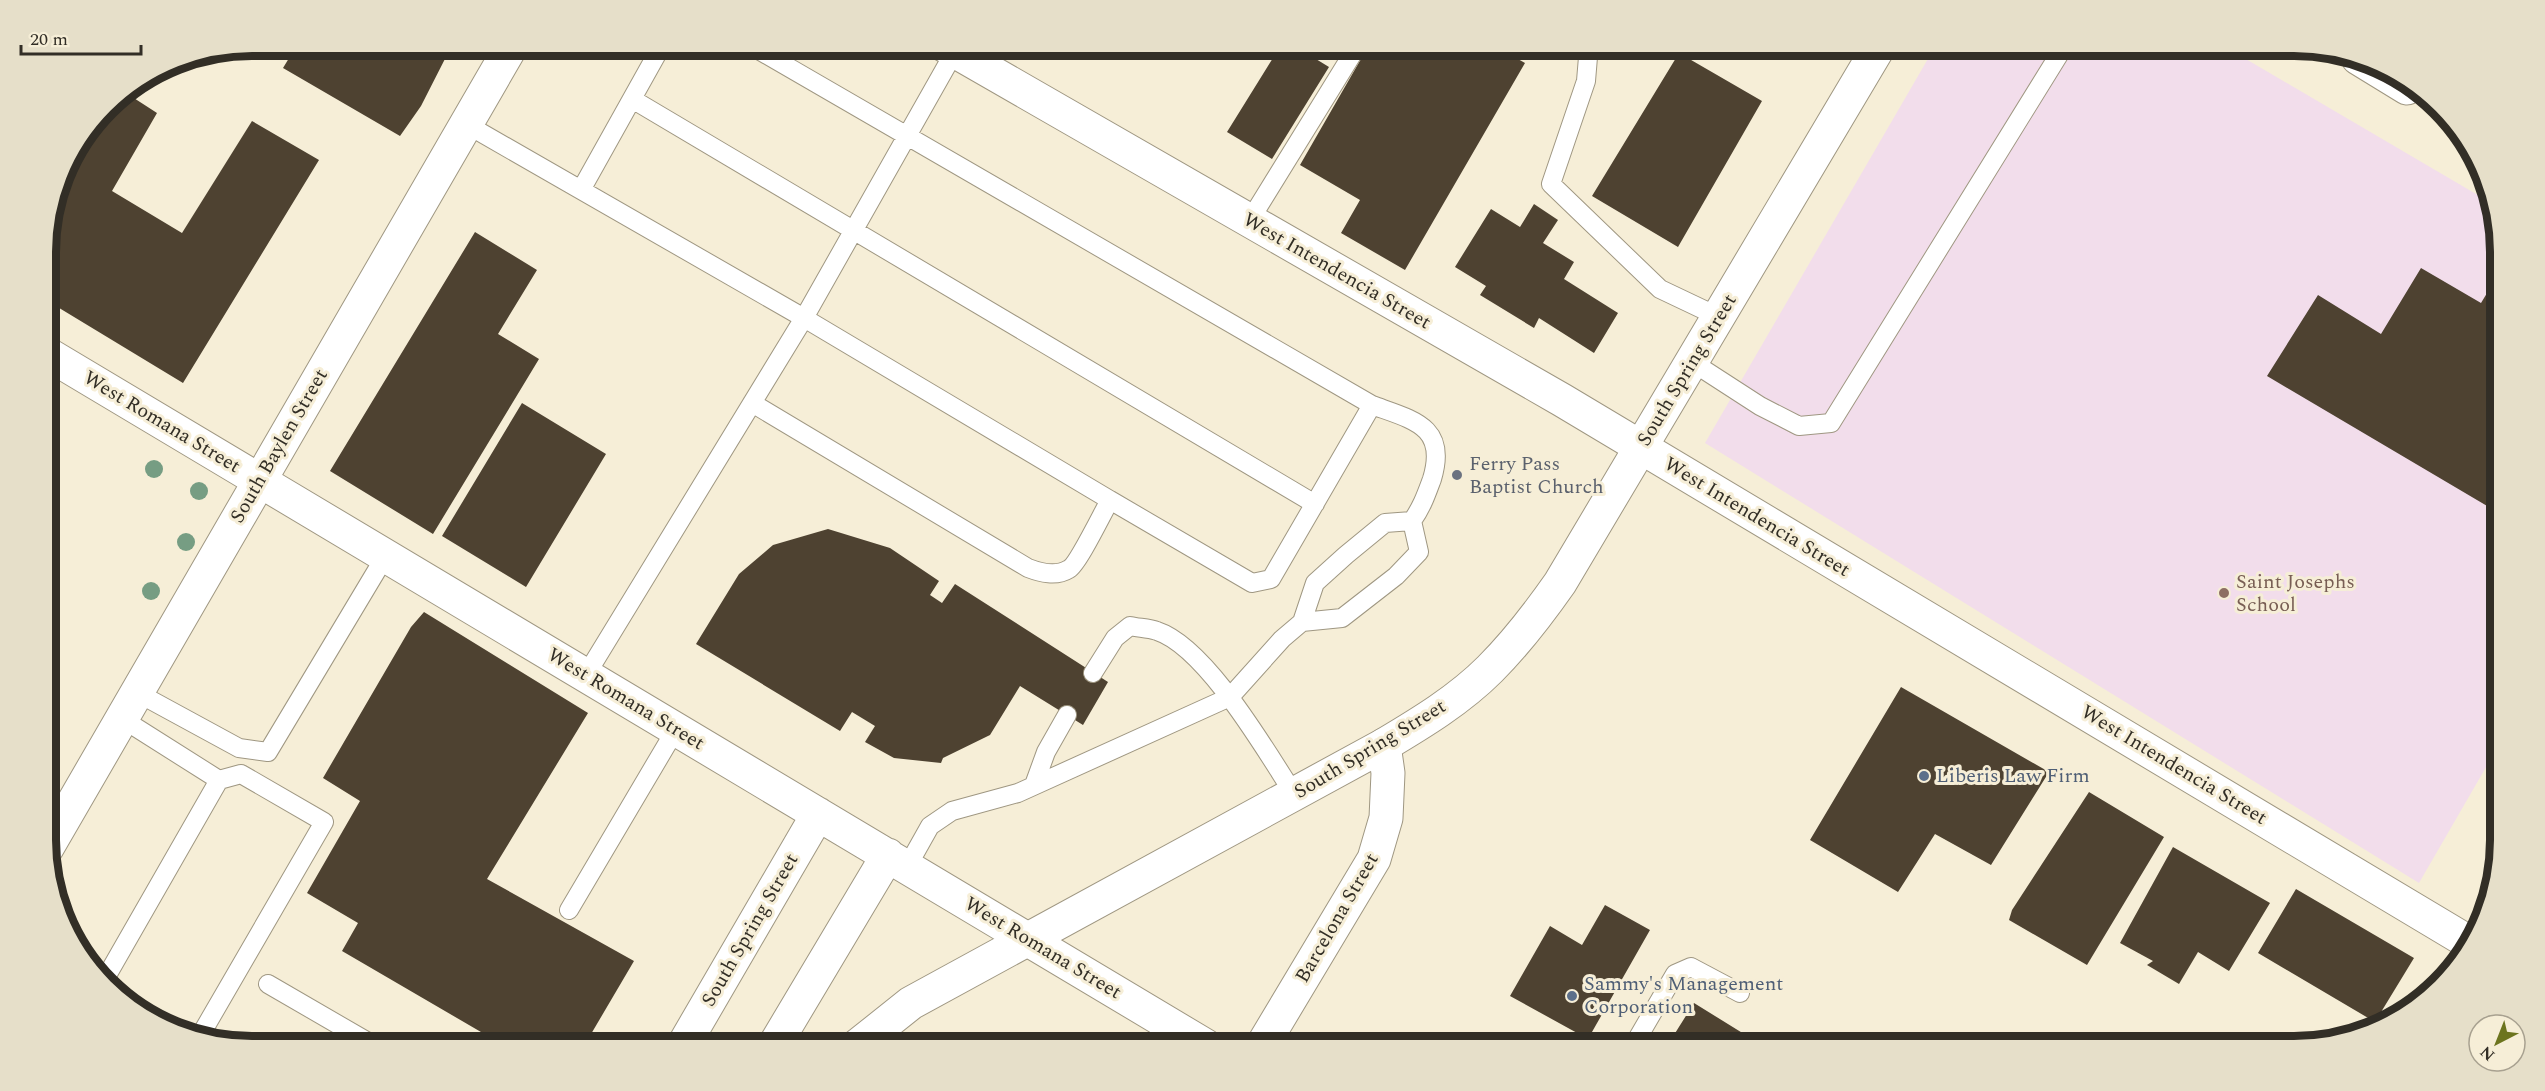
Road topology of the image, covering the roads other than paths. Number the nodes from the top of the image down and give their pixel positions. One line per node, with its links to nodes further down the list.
1 (506, 56): 11 (street, South Baylen Street)
2 (656, 56): 10 (lane)
3 (769, 56): 12 (lane)
4 (946, 56): 12 (lane)
5 (964, 56): 14 (street, West Intendencia Street)
6 (1351, 56): 14 (lane)
7 (1588, 56): 16 (lane)
8 (1873, 56): 16 (street, South Spring Street)
9 (2058, 56): 19 (lane)
10 (632, 99): 13 (lane); 15 (lane)
11 (466, 124): 13 (lane); 23 (street, South Baylen Street)
12 (906, 137): 15 (lane); 21 (lane)
13 (581, 190): 17 (lane)
14 (1250, 220): 22 (street, West Intendencia Street)
15 (853, 231): 17 (lane); 25 (lane)
16 (1719, 317): 19 (street, South Spring Street)
17 (804, 318): 20 (lane); 24 (lane)
18 (56, 359): 23 (street, West Romana Street)
19 (1692, 362): 22 (street, South Spring Street)
20 (752, 403): 24 (lane); 30 (lane)
21 (1372, 405): 25 (lane); 26 (lane)
22 (1641, 447): 35 (street, South Spring Street); 44 (street, West Intendencia Street)
23 (259, 480): 27 (street, West Romana Street); 32 (street, South Baylen Street)
24 (1110, 500): 25 (lane)
25 (1315, 504)
26 (1412, 521): 28 (lane); 28 (lane)
27 (386, 555): 30 (street, West Romana Street); 32 (lane)
28 (1302, 622): 31 (lane)
29 (1093, 673): 31 (lane)
30 (586, 675): 34 (street, West Romana Street)
31 (1230, 697): 37 (lane); 38 (lane)
32 (129, 705): 36 (lane); 40 (street, South Baylen Street)
33 (1067, 715): 37 (lane)
34 (676, 729): 39 (street, West Romana Street); 42 (lane)
35 (1384, 745): 38 (street, South Spring Street); 55 (street, Barcelona Street)
36 (219, 780): 45 (lane); 48 (lane)
37 (1034, 785): 41 (lane)
38 (1294, 794): 43 (street, South Spring Street)
39 (818, 814): 41 (street, West Romana Street); 51 (street, South Spring Street)
40 (56, 832)
41 (897, 861): 43 (street, West Romana Street); 52 (street)
42 (569, 910)
43 (1028, 939): 53 (street, South Spring Street); 54 (street, West Romana Street)
44 (2463, 939)
45 (108, 973)
46 (268, 984): 50 (lane)
47 (1740, 993): 49 (lane)
48 (204, 1030)
49 (1639, 1035)
50 (358, 1036)
51 (689, 1036)
52 (781, 1036)
53 (870, 1036)
54 (1189, 1036)
55 (1268, 1036)

